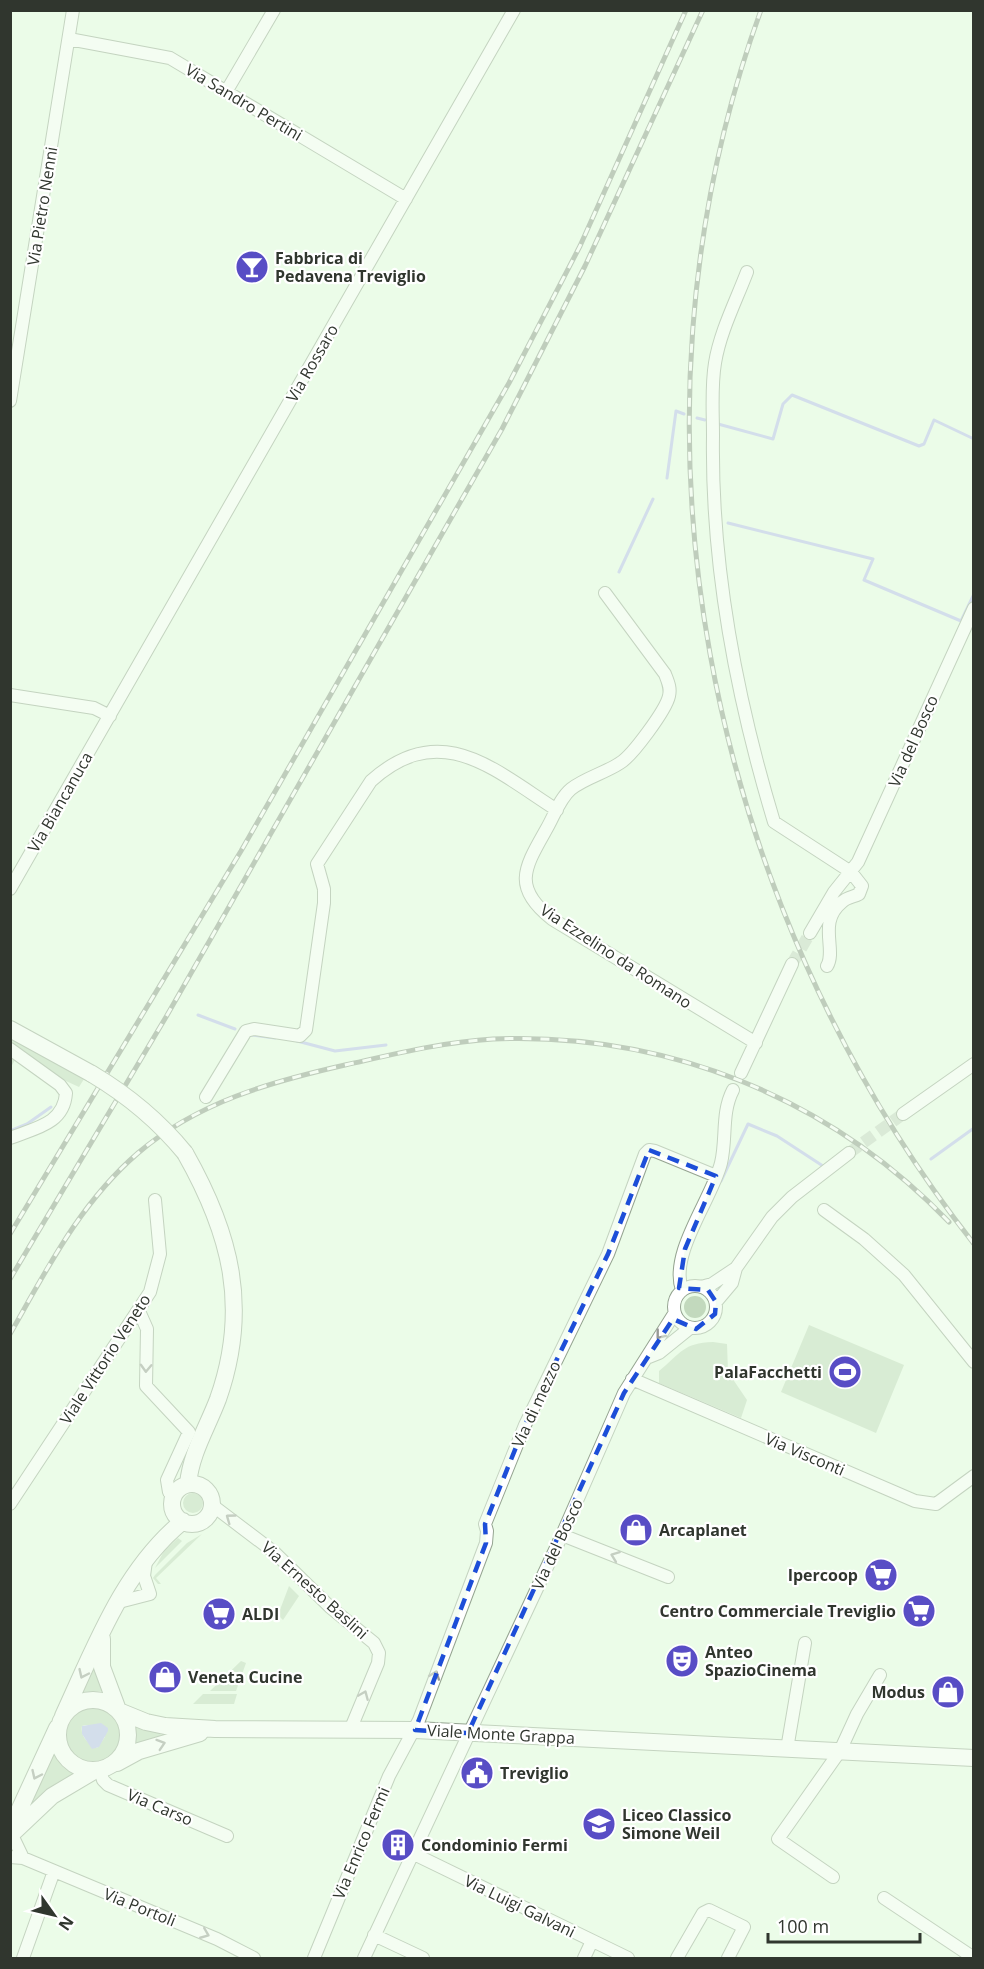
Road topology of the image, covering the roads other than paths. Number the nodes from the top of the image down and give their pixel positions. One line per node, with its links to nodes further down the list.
1 (73, 10): 4 (street, Via Pietro Nenni)
2 (274, 10): 5 (street)
3 (514, 10): 6 (street, Via Rossaro)
4 (69, 39): 5 (street, Via Sandro Pertini); 8 (street, Via Pietro Nenni)
5 (226, 92): 6 (street, Via Sandro Pertini)
6 (406, 199): 12 (street, Via Rossaro)
7 (747, 272): 14 (street)
8 (10, 401)
9 (605, 593): 13 (street, Via Ezzelino da Romano)
10 (974, 608): 14 (street, Via del Bosco)
11 (10, 695): 12 (street)
12 (110, 716): 15 (street, Via Biancanuca)
13 (557, 810): 20 (street, Via Ezzelino da Romano); 25 (street)
14 (850, 872): 16 (street, Via del Bosco); 18 (street)
15 (10, 889)
16 (810, 933)
17 (792, 964): 20 (street)
18 (827, 966)
19 (10, 1029): 44 (main road, bridge)
20 (756, 1043): 23 (street)
21 (10, 1049): 27 (street)
22 (974, 1064): 26 (street)
23 (741, 1073)
24 (733, 1089): 29 (street)
25 (206, 1097)
26 (903, 1114)
27 (10, 1138)
28 (849, 1154): 33 (street)
29 (716, 1176): 32 (street); 58 (street, Via di mezzo, one-way to 29)
30 (155, 1200): 37 (street, Viale Vittorio Veneto)
31 (824, 1210): 41 (street)
32 (683, 1260): 34 (street); 35 (street)
33 (736, 1268): 34 (street); 36 (street)
34 (698, 1286): 35 (street); 36 (street)
35 (682, 1290): 38 (street)
36 (716, 1302): 39 (street)
37 (139, 1311): 44 (street, one-way to 44); 45 (street, Viale Vittorio Veneto)
38 (674, 1314): 39 (street); 40 (street, Via del Bosco, one-way to 40)
39 (690, 1328): 40 (street, Via del Bosco)
40 (648, 1357): 42 (street, Via del Bosco)
41 (974, 1362)
42 (632, 1379): 43 (street, Via Visconti); 47 (street, Via del Bosco)
43 (974, 1476)
44 (184, 1499): 46 (main road, Via Ernesto Baslini); 46 (main road); 48 (main road)
45 (10, 1504)
46 (212, 1504): 56 (street, Via Ernesto Baslini, one-way to 46)
47 (562, 1535): 49 (street, one-way to 47); 59 (street, Via del Bosco)
48 (146, 1556): 50 (main road); 50 (street)
49 (668, 1577)
50 (119, 1602): 51 (main road)
51 (102, 1632): 54 (main road); 55 (main road, one-way to 55)
52 (805, 1643): 60 (street)
53 (880, 1675): 61 (street)
54 (119, 1711): 55 (main road); 57 (main road, Viale Monte Grappa); 63 (main road)
55 (62, 1719): 63 (main road); 64 (main road, one-way to 64)
56 (351, 1728): 57 (main road, Viale Monte Grappa); 58 (main road, Viale Monte Grappa)
57 (215, 1729): 63 (main road, Viale Monte Grappa, one-way to 57)
58 (415, 1730): 59 (main road, Viale Monte Grappa); 76 (street, Via Enrico Fermi)
59 (468, 1733): 60 (main road, Viale Monte Grappa); 66 (street, Via del Bosco)
60 (787, 1749): 61 (main road, Viale Monte Grappa)
61 (840, 1751): 62 (main road, Viale Monte Grappa); 69 (street)
62 (974, 1758)
63 (101, 1770): 64 (main road, Viale Monte Grappa); 65 (street, Via Carso)
64 (11, 1834): 67 (street, Via Portoli)
65 (227, 1836)
66 (412, 1853): 71 (street, Via del Bosco); 72 (street, Via Luigi Galvani)
67 (17, 1858): 68 (street, Via Portoli)
68 (54, 1871): 74 (street); 75 (street, Via Portoli, one-way to 75)
69 (833, 1877)
70 (884, 1898): 73 (street)
71 (375, 1935): 77 (street, Via del Bosco); 78 (street)
72 (591, 1941): 79 (street); 80 (street, Via Luigi Galvani)
73 (974, 1958)
74 (24, 1959)
75 (254, 1959)
76 (314, 1959)
77 (364, 1959)
78 (423, 1959)
79 (584, 1959)
80 (628, 1959)
81 (677, 1959): 82 (street)
82 (728, 1959)

